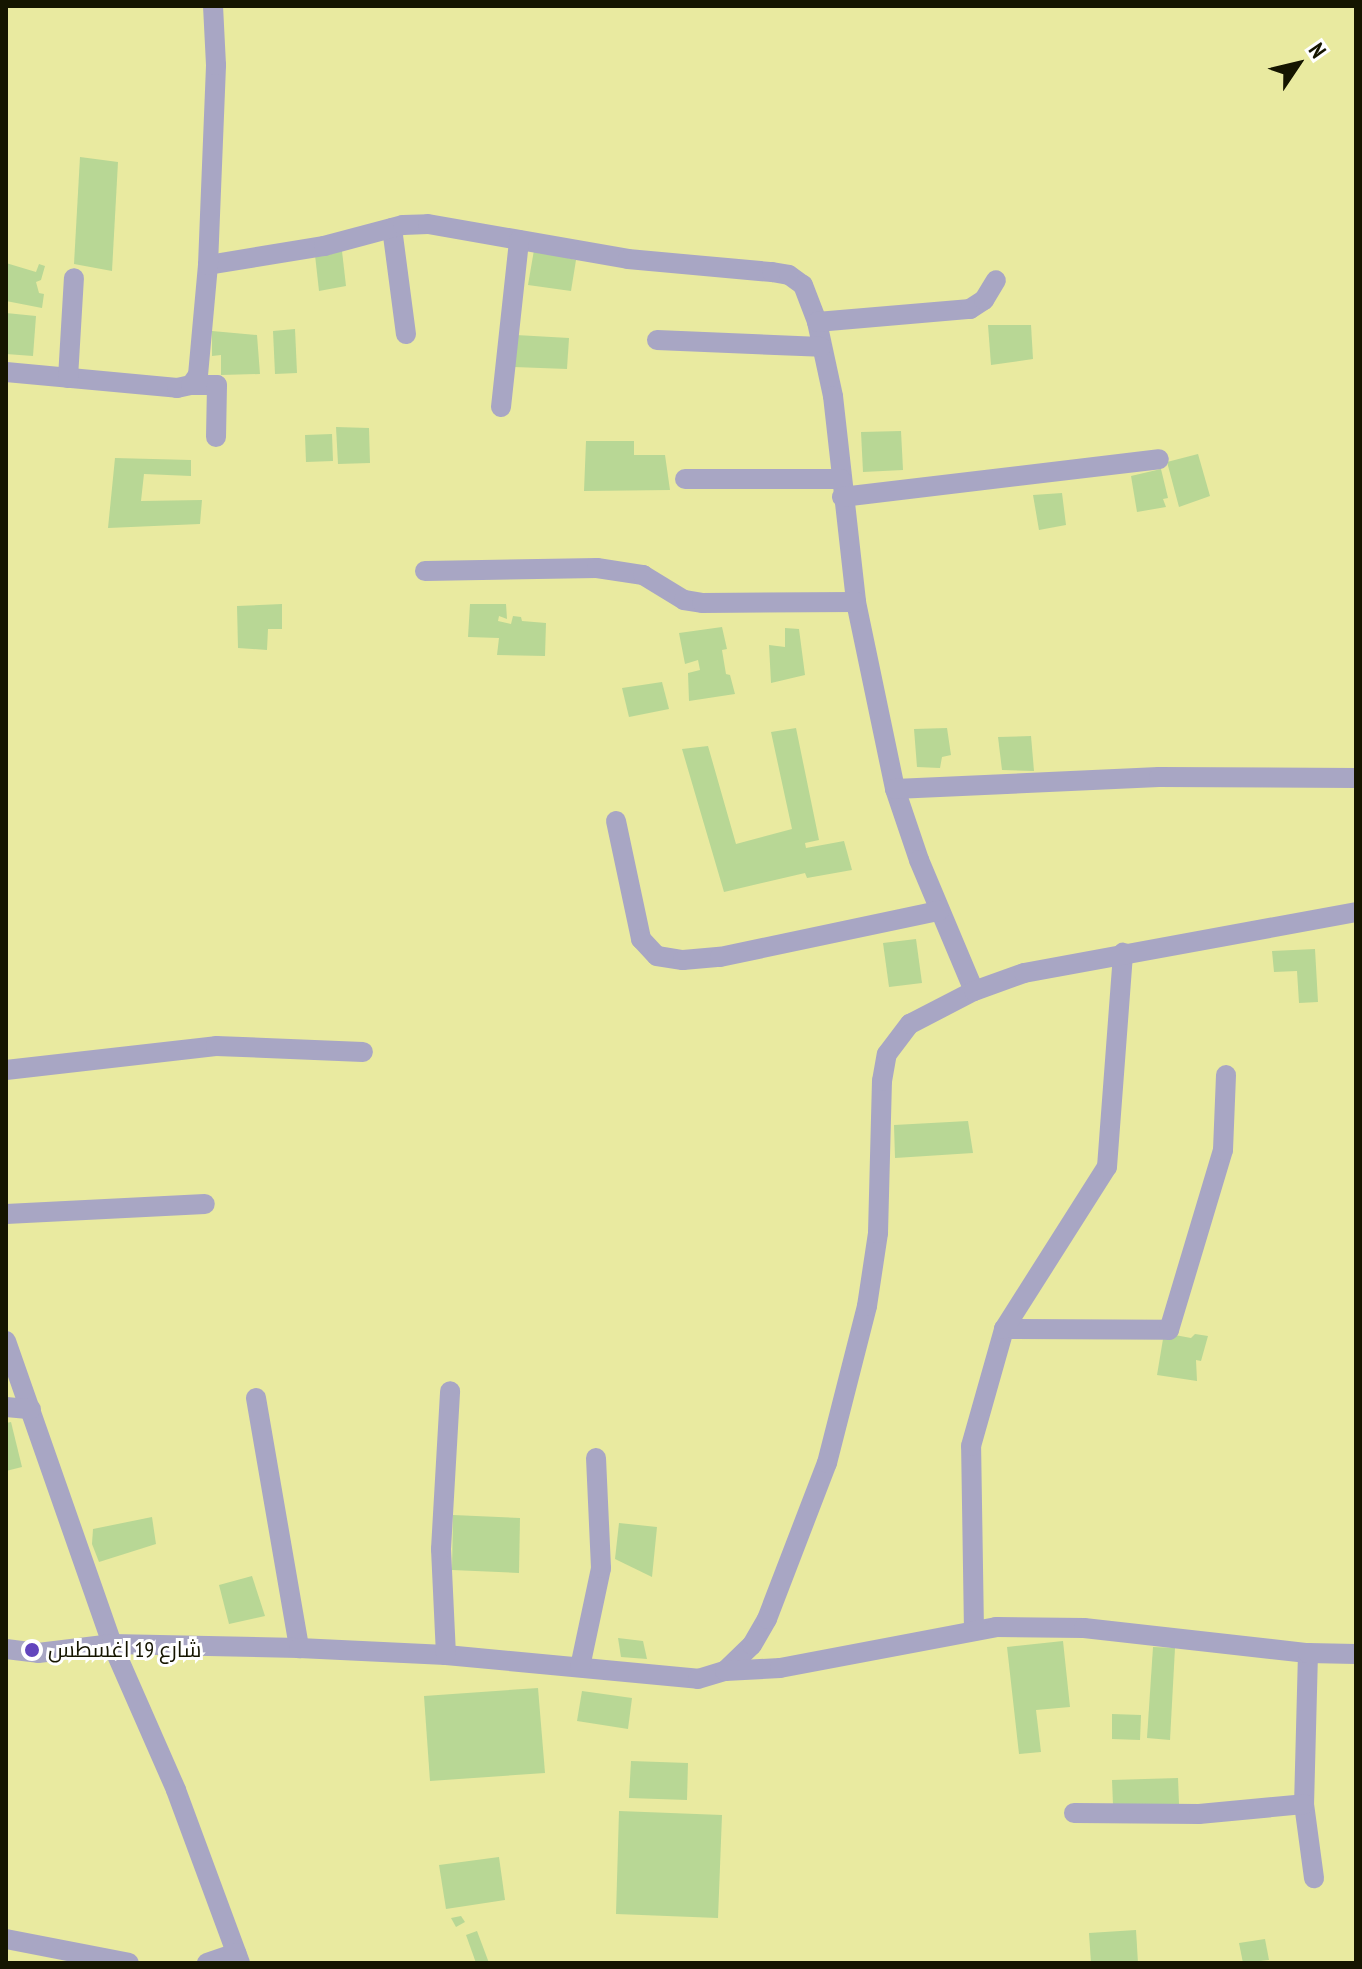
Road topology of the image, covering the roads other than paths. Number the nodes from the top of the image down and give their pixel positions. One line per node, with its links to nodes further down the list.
1 (213, 6): 4 (street)
2 (392, 228): 3 (street); 4 (street); 8 (street)
3 (519, 240): 7 (street); 14 (street)
4 (208, 265): 13 (street)
5 (74, 278): 12 (street)
6 (996, 280): 7 (street)
7 (817, 322): 10 (street)
8 (406, 334)
9 (657, 340): 10 (street)
10 (821, 347): 18 (street)
11 (6, 372): 12 (street)
12 (68, 378): 13 (street)
13 (191, 385): 15 (street)
14 (501, 407)
15 (216, 437)
16 (1159, 459): 18 (street)
17 (685, 479): 18 (street)
18 (842, 488): 20 (street)
19 (425, 571): 20 (street)
20 (856, 602): 22 (street)
21 (1356, 778): 22 (street)
22 (895, 789): 24 (street)
23 (616, 821): 24 (street)
24 (939, 911): 27 (street)
25 (1356, 912): 26 (street)
26 (1123, 953): 27 (street); 33 (street)
27 (974, 991): 48 (street)
28 (363, 1052): 29 (street)
29 (6, 1070)
30 (1226, 1075): 33 (street)
31 (205, 1204): 32 (street)
32 (6, 1214)
33 (1004, 1329): 40 (street)
34 (6, 1341): 38 (street)
35 (450, 1391): 46 (street)
36 (256, 1398): 42 (street)
37 (6, 1407): 38 (street)
38 (31, 1409): 41 (street)
39 (596, 1458): 47 (street)
40 (974, 1631): 44 (street); 48 (street)
41 (112, 1644): 42 (street); 43 (street); 53 (street)
42 (299, 1648): 46 (street)
43 (6, 1649)
44 (1308, 1653): 45 (street); 49 (street)
45 (1356, 1654)
46 (446, 1655): 47 (street)
47 (580, 1667): 48 (street)
48 (725, 1671)
49 (1304, 1804): 50 (street); 51 (street)
50 (1074, 1813)
51 (1314, 1878)
52 (6, 1939): 54 (street)
53 (238, 1958): 55 (street)
54 (129, 1963)
55 (207, 1963)

